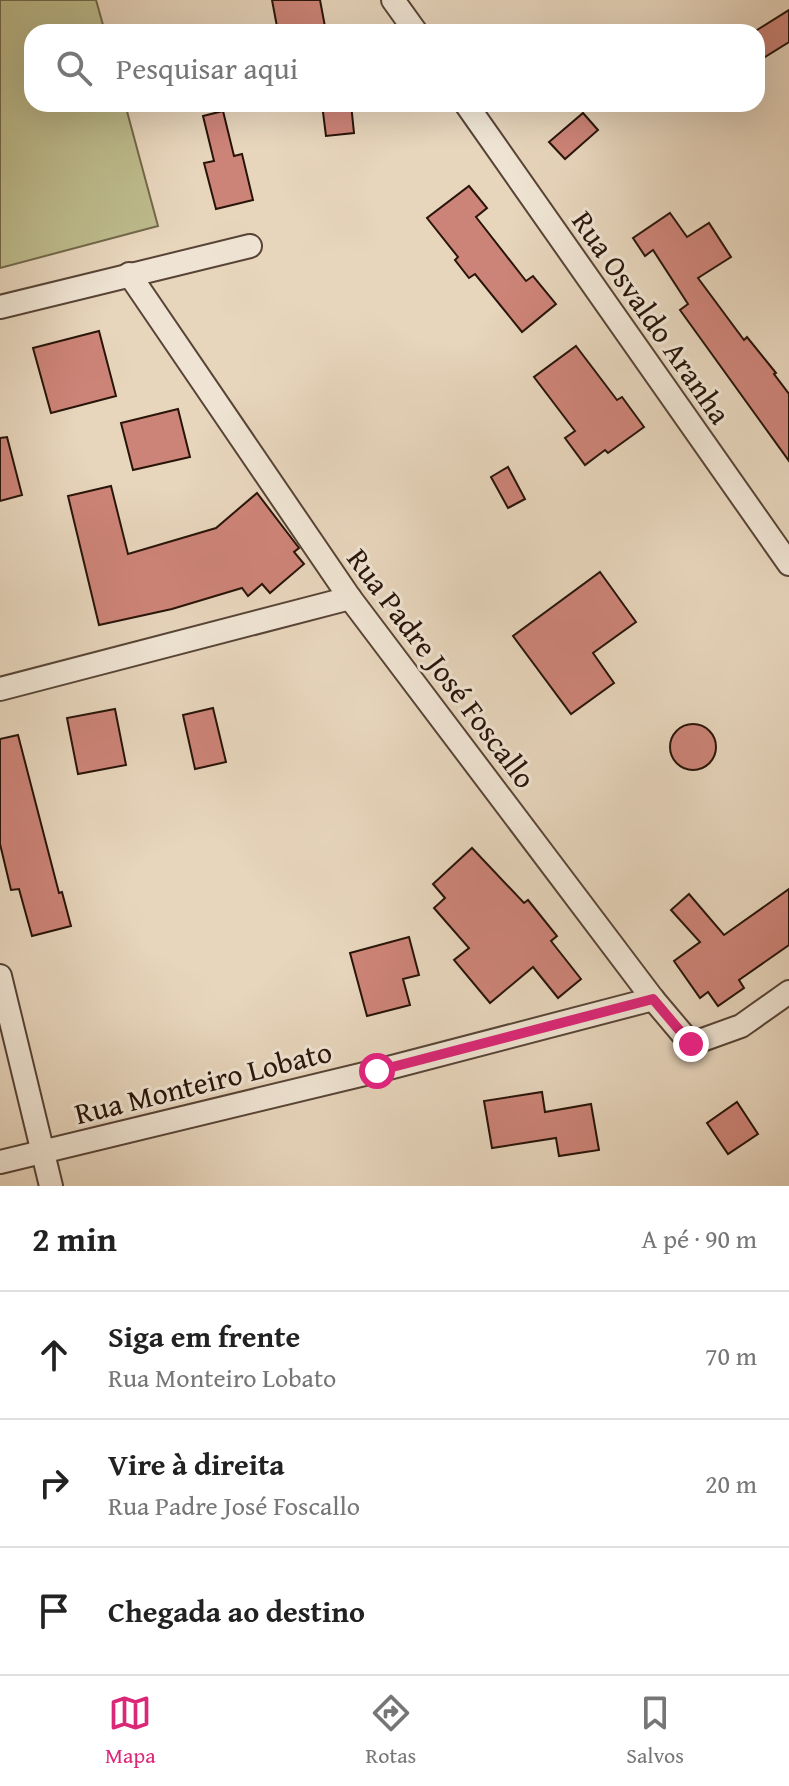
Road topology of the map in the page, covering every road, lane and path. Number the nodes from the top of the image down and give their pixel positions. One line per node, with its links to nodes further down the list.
1 (393, 0): 2 (street)
2 (410, 24)
3 (472, 112): 7 (street, Rua Osvaldo Aranha)
4 (250, 246): 5 (street)
5 (129, 274): 6 (street); 9 (street, Rua Padre José Foscallo)
6 (0, 307)
7 (780, 533): 8 (street, Rua Osvaldo Aranha)
8 (789, 564)
9 (350, 598): 10 (street); 13 (street, Rua Padre José Foscallo)
10 (0, 689)
11 (0, 976): 14 (street)
12 (789, 992): 13 (street, Rua Padre José Foscallo)
13 (653, 999): 14 (street, Rua Monteiro Lobato)
14 (43, 1151): 15 (street, Rua Monteiro Lobato); 16 (street)
15 (0, 1162)
16 (51, 1186)

